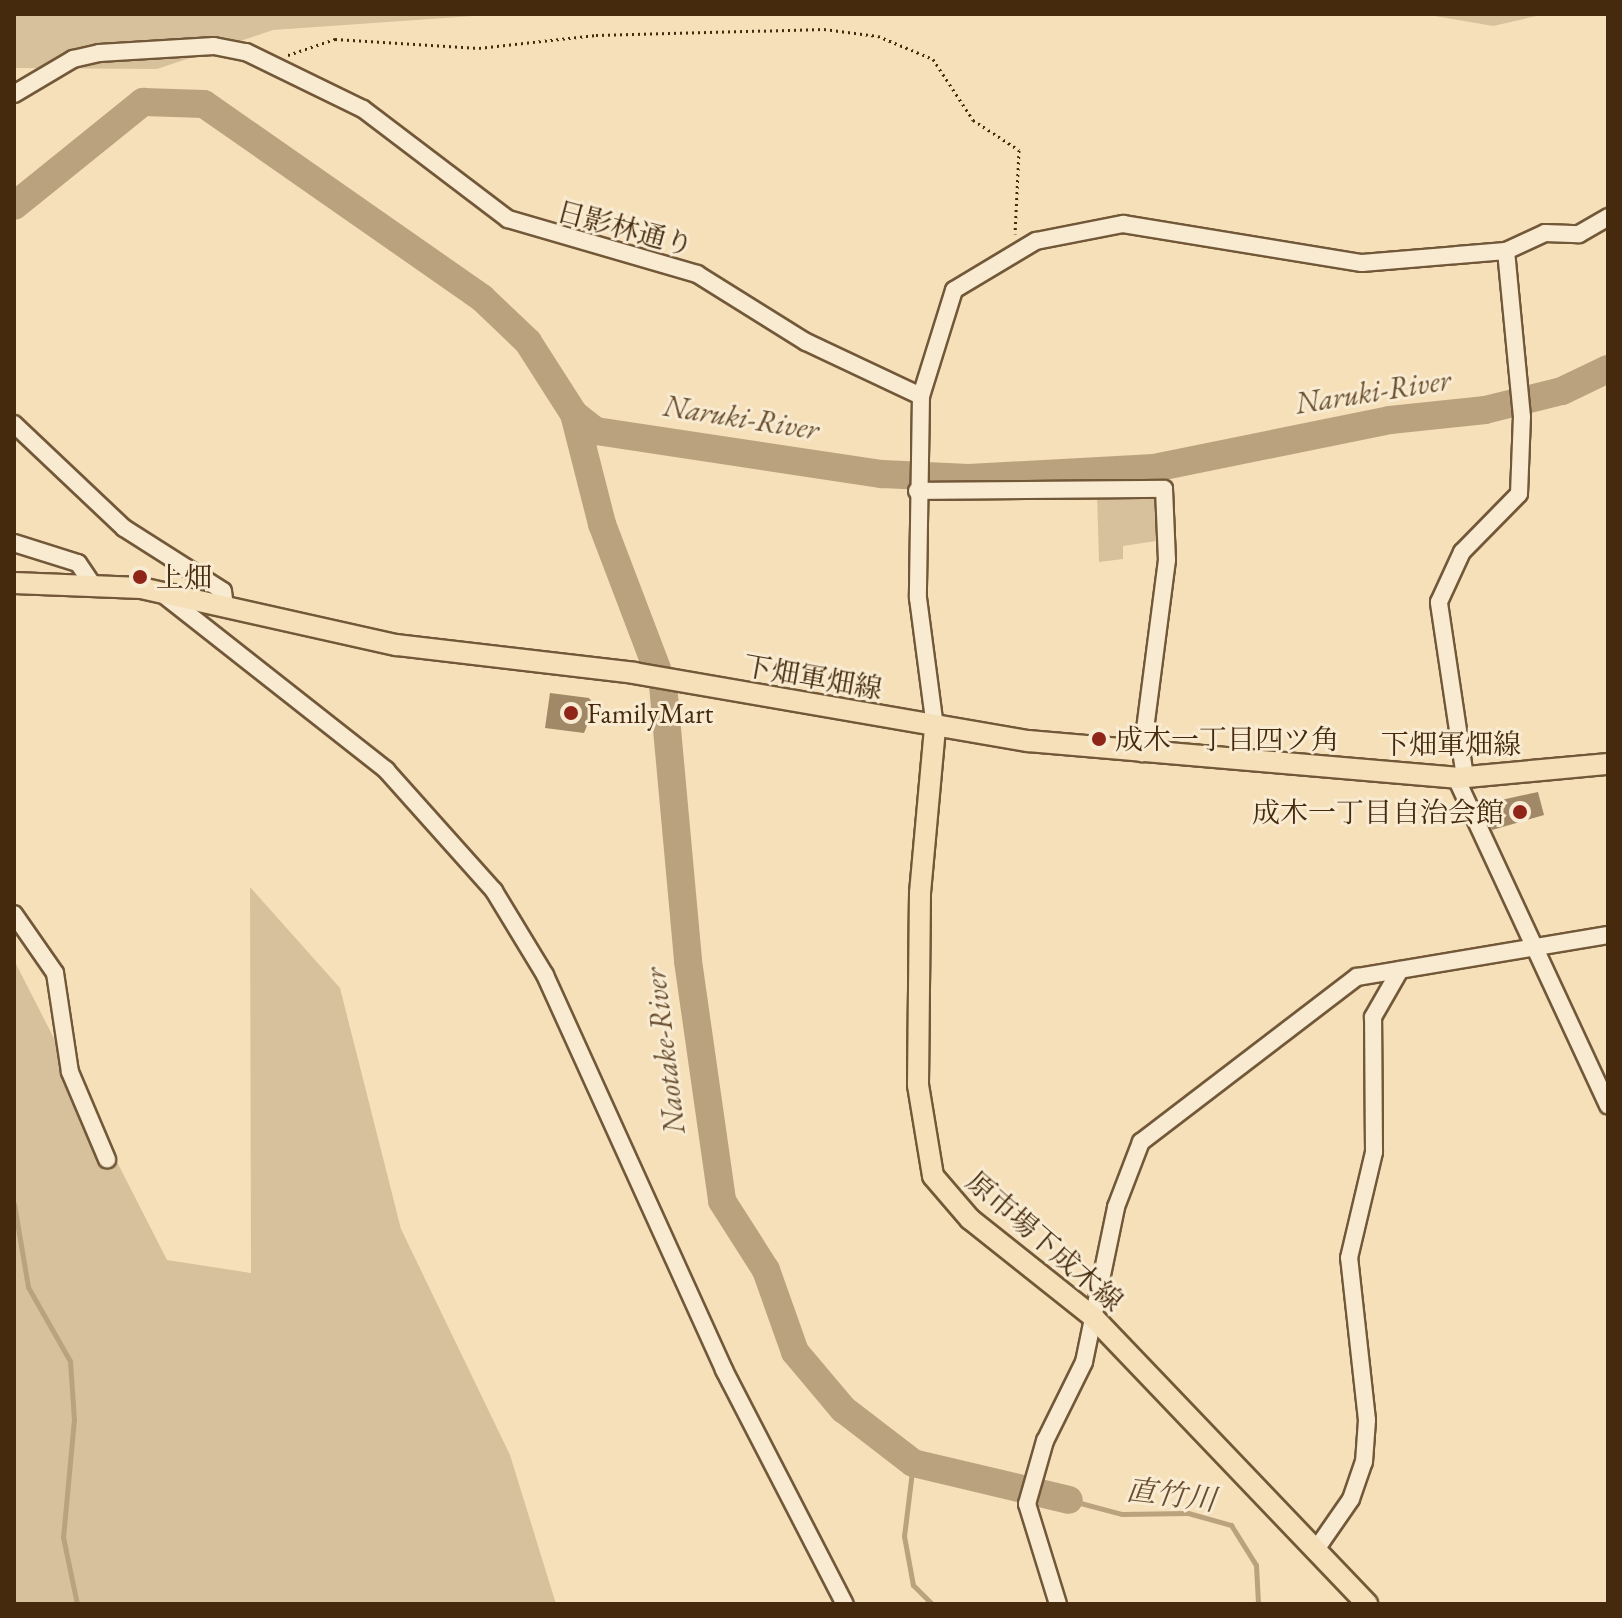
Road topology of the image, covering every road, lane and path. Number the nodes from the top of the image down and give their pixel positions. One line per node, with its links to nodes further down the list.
1 (273, 62): 2 (street, 日影林通り); 5 (path); 6 (street, 日影林通り)
2 (14, 94)
3 (1608, 217): 4 (street)
4 (1506, 251): 5 (street); 17 (street)
5 (1014, 253): 6 (street)
6 (921, 396): 8 (street)
7 (14, 424): 13 (street)
8 (917, 489): 14 (street); 15 (street)
9 (14, 543): 10 (street)
10 (91, 582): 11 (main road, 下畑軍畑線); 12 (main road, 下畑軍畑線)
11 (14, 583)
12 (159, 591): 13 (main road, 下畑軍畑線); 26 (street)
13 (225, 607): 14 (main road, 下畑軍畑線)
14 (935, 728): 15 (main road, 下畑軍畑線); 24 (main road, 原市場下成木線)
15 (1142, 753): 17 (main road, 下畑軍畑線)
16 (1608, 764): 17 (main road, 下畑軍畑線)
17 (1460, 778): 20 (street)
18 (14, 914): 23 (street)
19 (1608, 935): 20 (street)
20 (1534, 948): 21 (street); 22 (street)
21 (1400, 970): 24 (street); 25 (street)
22 (1608, 1105)
23 (107, 1159)
24 (1093, 1317): 25 (main road, 原市場下成木線); 27 (street)
25 (1315, 1551): 28 (main road, 原市場下成木線)
26 (845, 1604)
27 (1058, 1604)
28 (1367, 1604)

